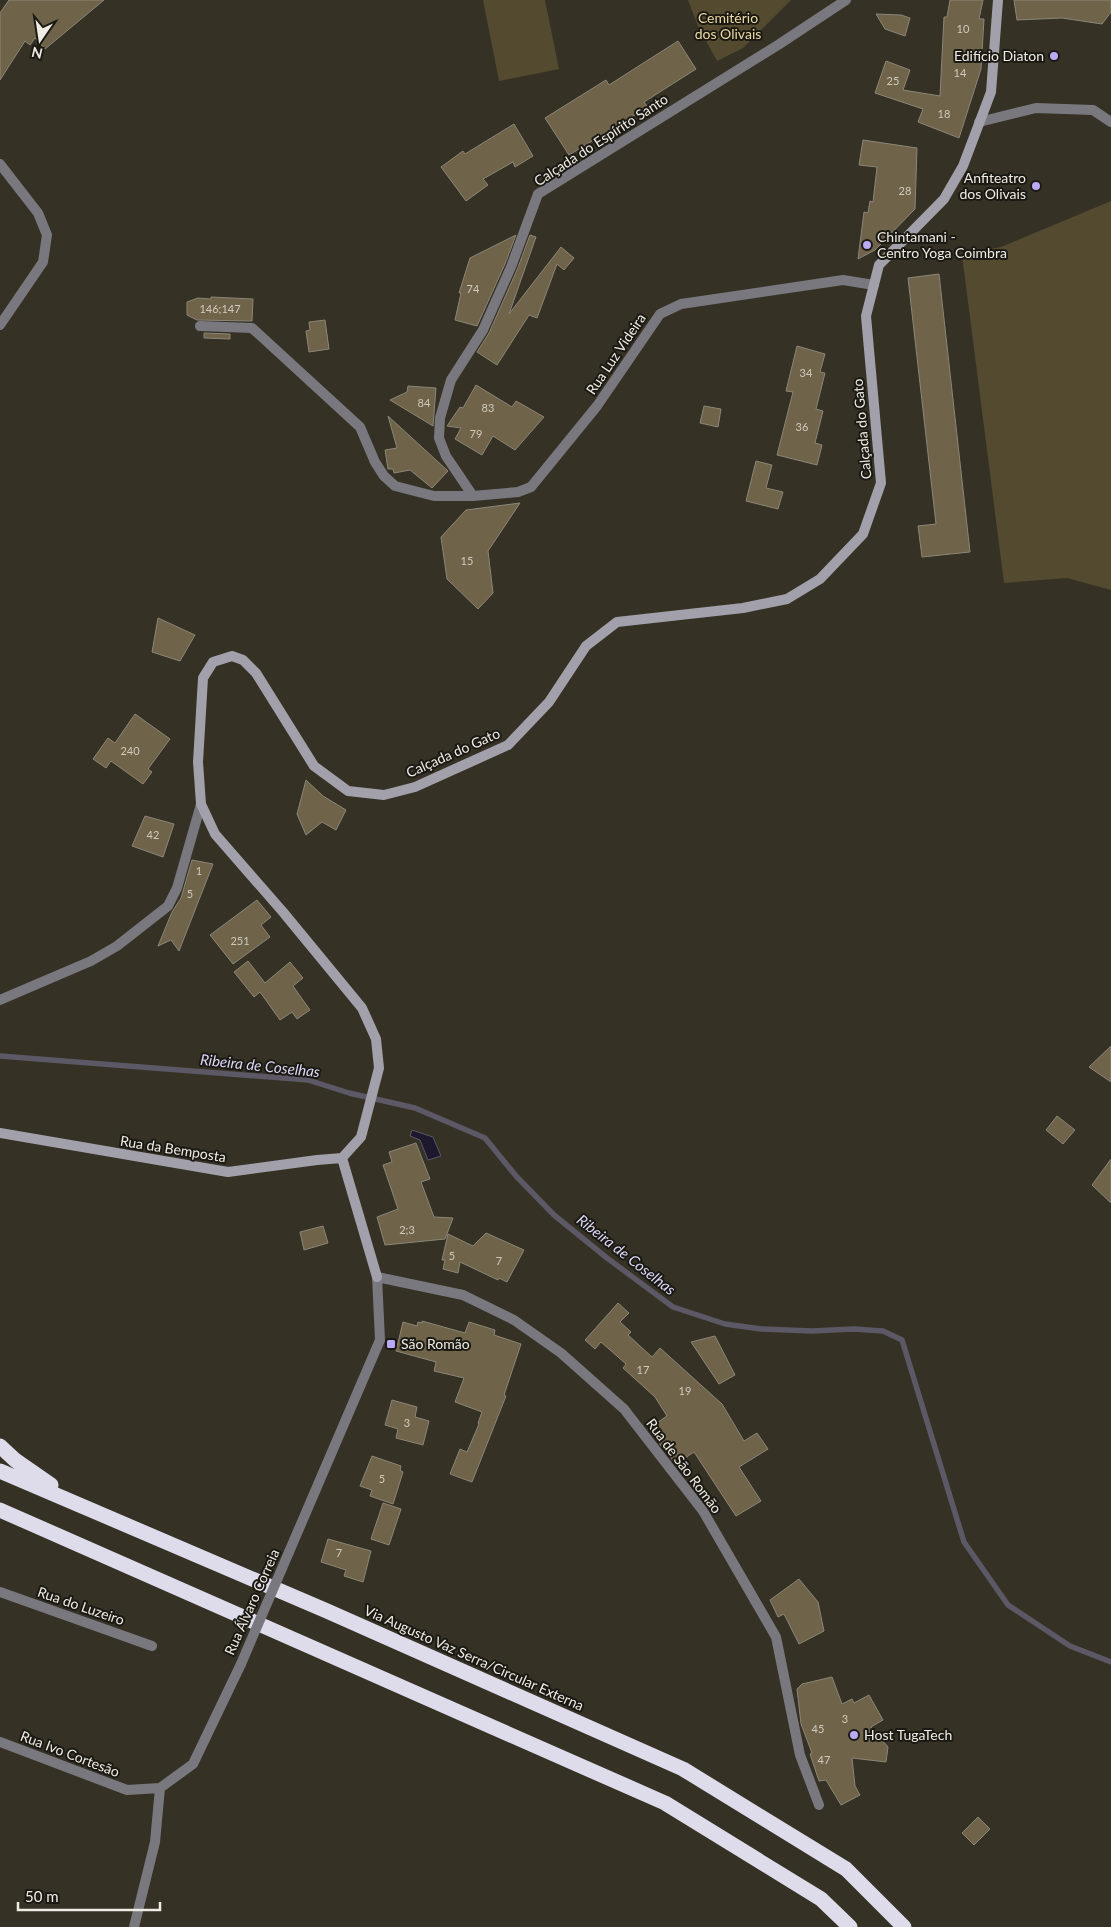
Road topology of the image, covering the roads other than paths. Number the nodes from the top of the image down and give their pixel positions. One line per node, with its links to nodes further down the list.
1 (846, 0): 9 (street, Calçada do Espírito Santo)
2 (998, 0): 3 (street, Calçada do Gato)
3 (979, 122): 4 (street); 6 (street, Calçada do Gato)
4 (1111, 122)
5 (0, 164): 7 (street)
6 (874, 285): 9 (street, Rua Luz Videira); 10 (street, Calçada do Gato)
7 (0, 325)
8 (200, 326): 9 (street)
9 (473, 496)
10 (201, 804): 11 (street); 13 (street, Calçada do Gato)
11 (0, 1000)
12 (0, 1133): 13 (street, Rua da Bemposta)
13 (342, 1158): 14 (street)
14 (376, 1277): 22 (street, Rua Álvaro Correia, bridge); 23 (street, Rua de São Romão)
15 (0, 1446): 17 (highway)
16 (0, 1471): 17 (highway, Via Augusto Vaz Serra/Circular Externa)
17 (88, 1509): 26 (highway, Via Augusto Vaz Serra/Circular Externa)
18 (0, 1510): 25 (highway)
19 (0, 1592): 20 (street, Rua do Luzeiro)
20 (152, 1646)
21 (0, 1742): 22 (street, Rua Ivo Cortesão)
22 (160, 1788): 24 (street)
23 (819, 1805)
24 (134, 1927)
25 (850, 1927)
26 (904, 1927)

